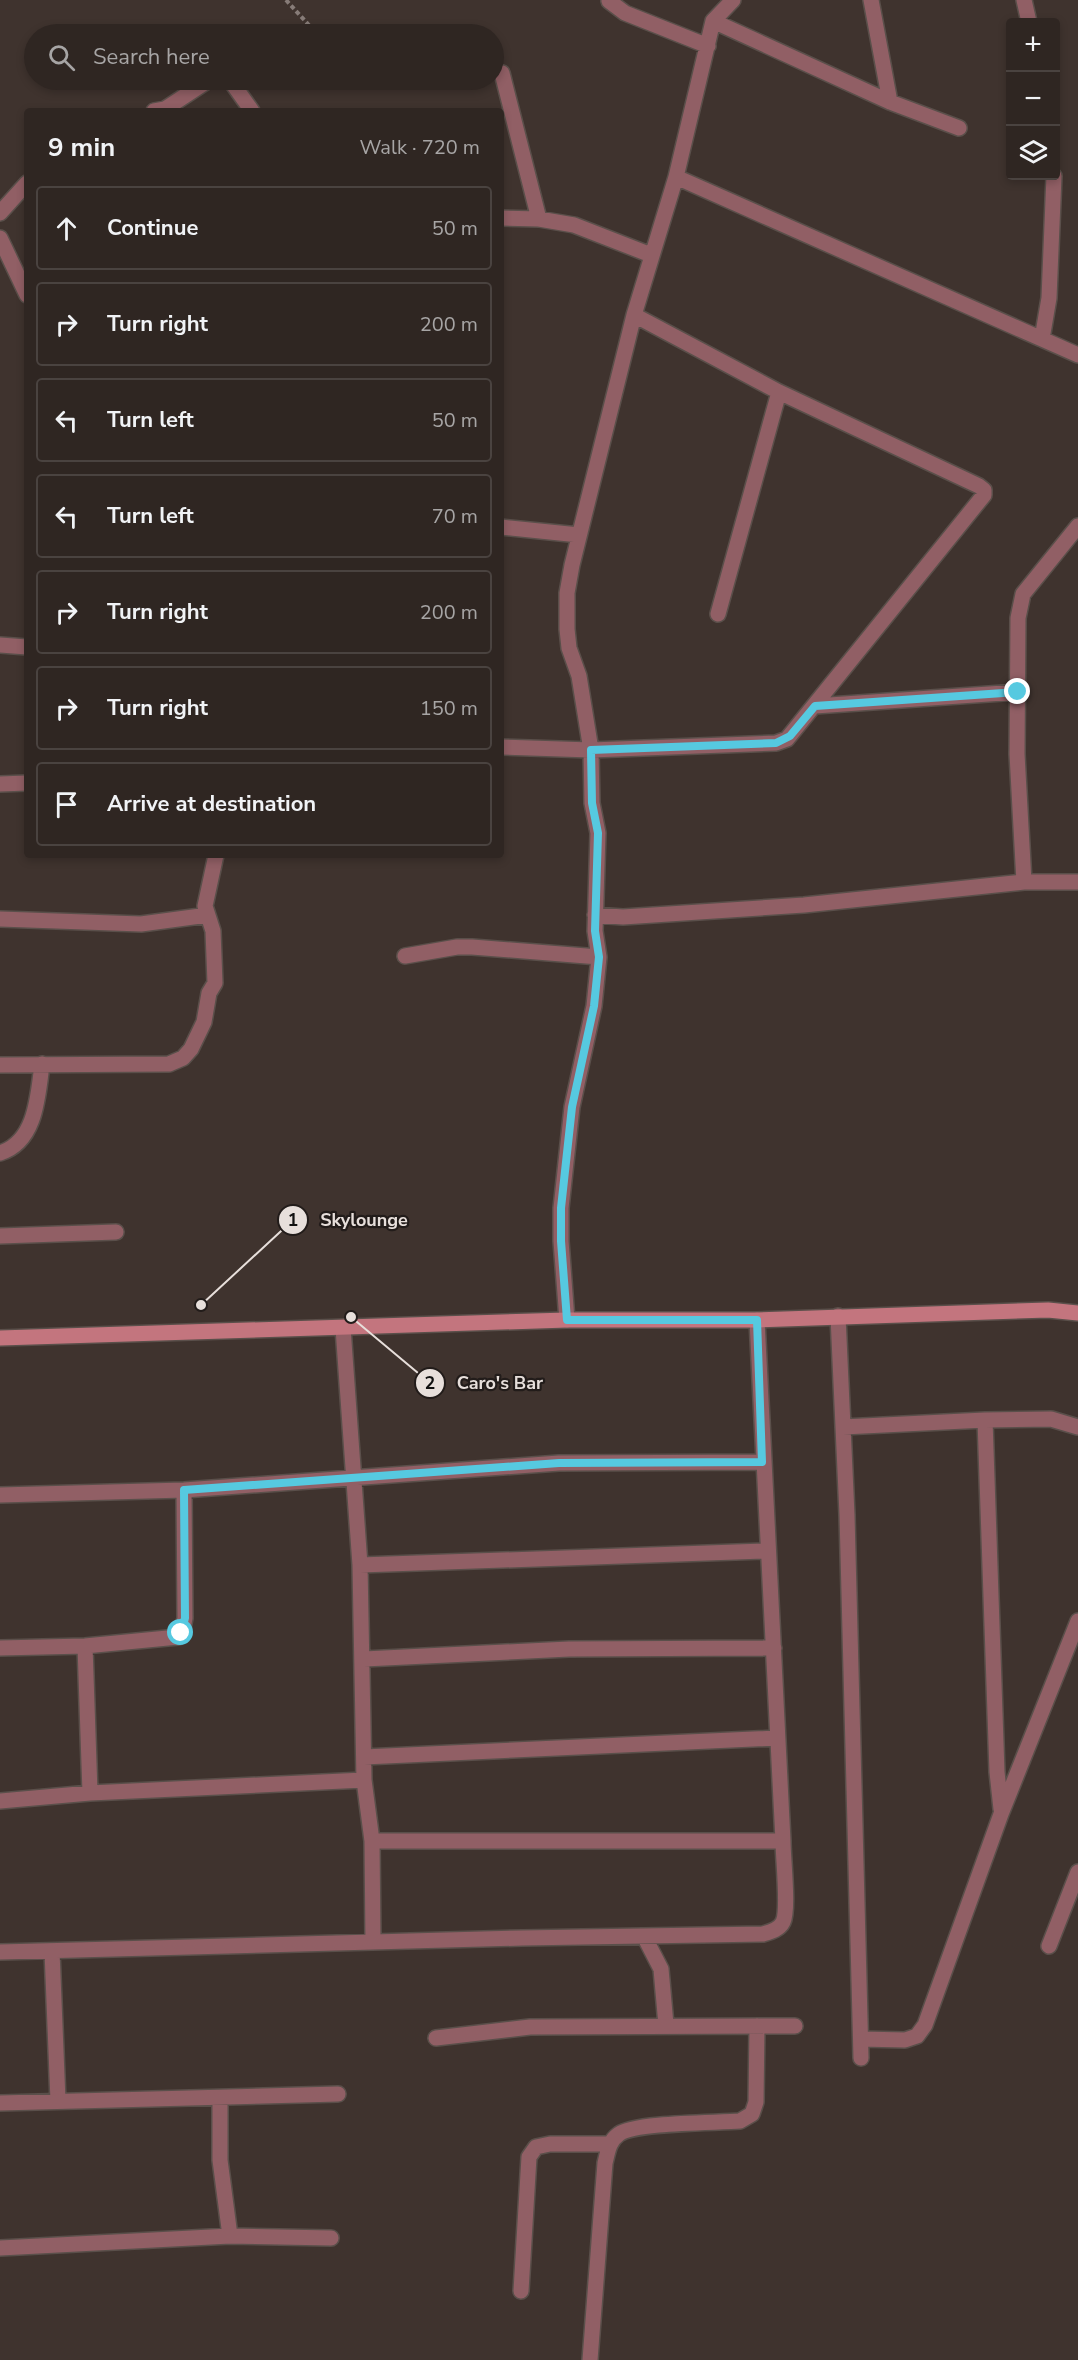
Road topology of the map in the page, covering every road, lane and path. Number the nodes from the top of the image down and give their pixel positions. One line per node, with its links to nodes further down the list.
1 (286, 0): 8 (path)
2 (733, 0): 7 (street)
3 (871, 0): 13 (street)
4 (1024, 0): 6 (street)
5 (609, 1): 9 (street)
6 (1028, 18)
7 (713, 21): 9 (street); 13 (street)
8 (308, 24)
9 (708, 46): 17 (street)
10 (504, 81): 22 (street)
11 (193, 90): 14 (street)
12 (237, 90): 15 (street)
13 (890, 102): 16 (street)
14 (165, 108)
15 (250, 108)
16 (959, 128)
17 (676, 177): 24 (street); 27 (street)
18 (1054, 180): 27 (street)
19 (24, 186): 20 (street)
20 (0, 213)
21 (504, 218): 22 (street)
22 (539, 219): 24 (street)
23 (0, 238): 25 (street)
24 (651, 255): 26 (street)
25 (24, 289)
26 (634, 315): 29 (street); 32 (street)
27 (1042, 339): 28 (street)
28 (1078, 355)
29 (779, 392): 33 (street); 37 (street)
30 (1078, 526): 36 (street)
31 (504, 527): 32 (street)
32 (579, 535): 39 (street)
33 (718, 614)
34 (0, 645): 35 (street)
35 (24, 647)
36 (1018, 692): 37 (street); 43 (street)
37 (815, 706): 39 (street)
38 (504, 747): 39 (street)
39 (591, 750): 46 (street)
40 (24, 783): 41 (street)
41 (0, 784)
42 (216, 858): 45 (street)
43 (1024, 882): 44 (street); 46 (street)
44 (1078, 882)
45 (208, 915): 47 (street); 51 (street)
46 (595, 915): 49 (street)
47 (0, 919)
48 (405, 956): 49 (street)
49 (599, 957): 57 (street)
50 (0, 1065): 51 (street)
51 (42, 1065): 52 (street)
52 (0, 1153)
53 (116, 1232): 54 (street)
54 (0, 1236)
55 (1078, 1313): 56 (main road)
56 (838, 1316): 58 (main road); 62 (street)
57 (567, 1320): 58 (main road); 59 (main road)
58 (757, 1320): 64 (street)
59 (343, 1328): 60 (main road); 65 (street)
60 (0, 1338)
61 (985, 1420): 62 (street); 63 (street); 80 (street)
62 (843, 1427): 93 (street)
63 (1078, 1427)
64 (762, 1462): 65 (street); 68 (street)
65 (354, 1478): 66 (street); 69 (street)
66 (184, 1490): 67 (street); 71 (street)
67 (0, 1495)
68 (767, 1551): 69 (street); 73 (street)
69 (360, 1565): 74 (street)
70 (1078, 1621): 80 (street)
71 (85, 1646): 72 (street); 78 (street)
72 (0, 1648)
73 (774, 1648): 74 (street); 75 (street)
74 (364, 1659): 76 (street)
75 (776, 1738): 76 (street); 82 (street)
76 (364, 1757): 77 (street)
77 (364, 1780): 78 (street); 81 (street)
78 (90, 1793): 79 (street)
79 (0, 1801)
80 (1001, 1814): 93 (street)
81 (372, 1841): 82 (street); 85 (street)
82 (783, 1841): 84 (street)
83 (1078, 1872): 86 (street)
84 (644, 1936): 85 (street); 89 (street)
85 (373, 1942): 87 (street)
86 (1049, 1946)
87 (52, 1951): 88 (street); 97 (street)
88 (0, 1952)
89 (666, 2025): 90 (street); 92 (street)
90 (757, 2026): 91 (street); 99 (street)
91 (795, 2026)
92 (436, 2038)
93 (861, 2039): 94 (street)
94 (861, 2058)
95 (339, 2094): 96 (street)
96 (220, 2098): 97 (street); 100 (street)
97 (58, 2101): 98 (street)
98 (0, 2103)
99 (609, 2144): 103 (street); 104 (street)
100 (230, 2236): 101 (street); 102 (street)
101 (330, 2238)
102 (0, 2248)
103 (521, 2291)
104 (590, 2360)

